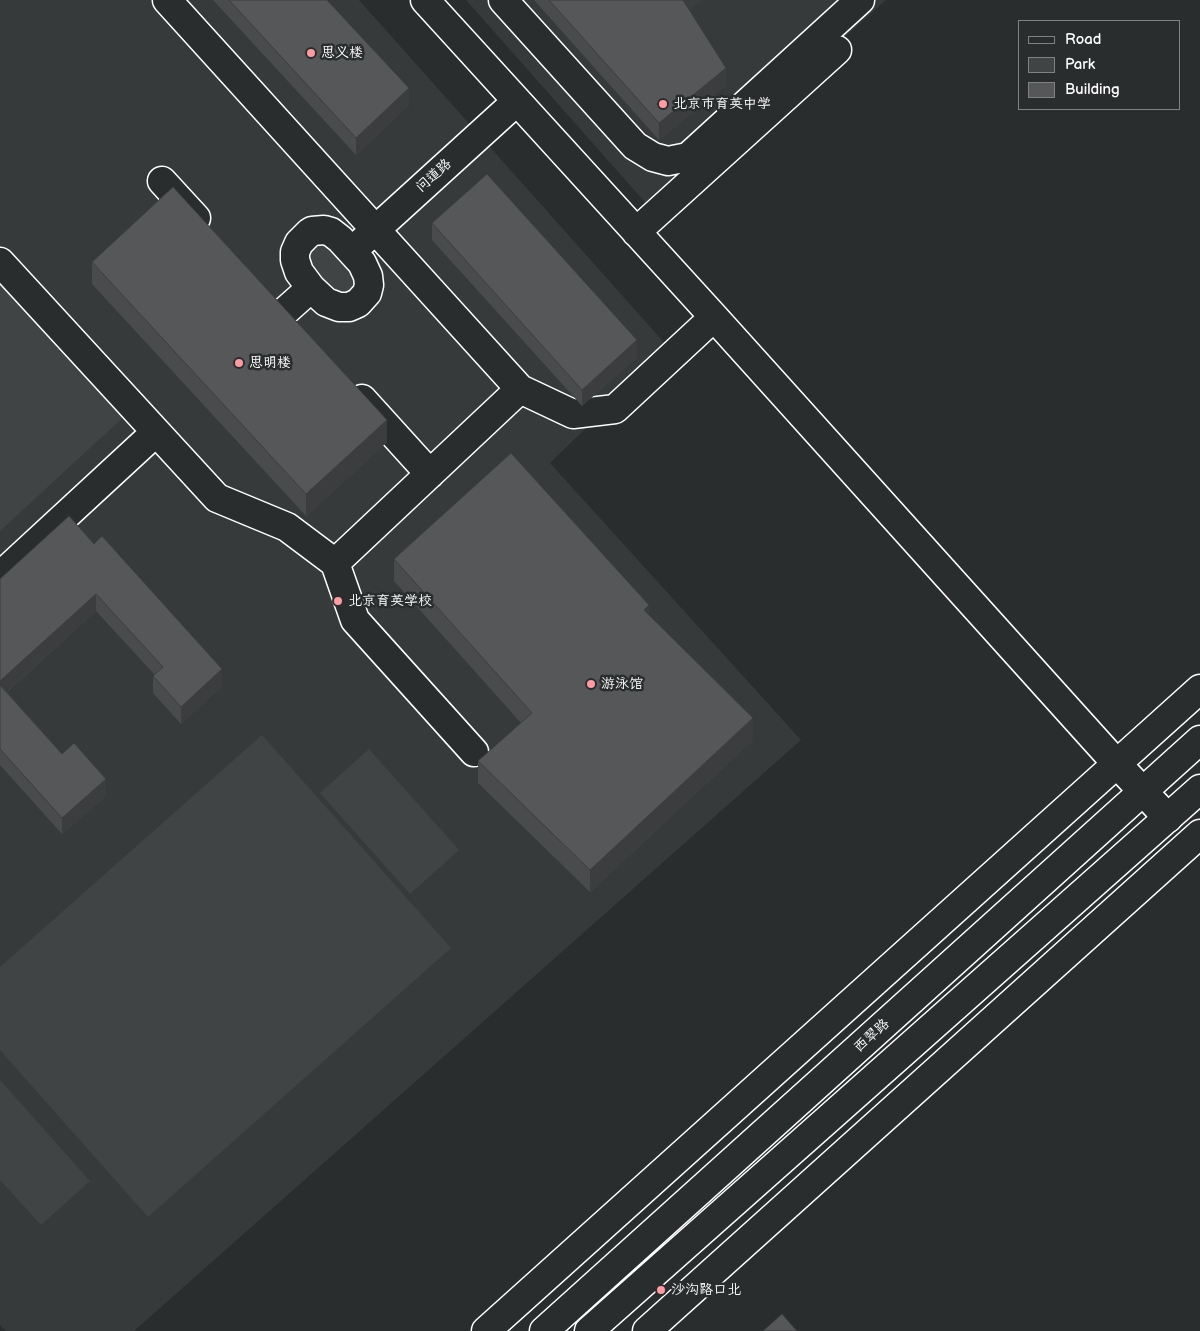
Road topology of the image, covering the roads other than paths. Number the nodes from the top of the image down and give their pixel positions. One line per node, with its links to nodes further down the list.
1 (167, 0): 8 (street)
2 (425, 0): 6 (street)
3 (503, 0): 4 (street)
4 (860, 0)
5 (837, 50): 9 (street)
6 (517, 101): 8 (street, 问道路); 9 (street)
7 (162, 180): 10 (street)
8 (376, 230): 11 (street, 问道路); 17 (street)
9 (636, 232): 15 (street)
10 (216, 239)
11 (352, 251): 13 (street); 13 (street)
12 (0, 262): 18 (street)
13 (311, 288): 14 (street)
14 (283, 313)
15 (714, 317): 17 (street); 25 (street)
16 (343, 379): 19 (street)
17 (520, 389): 19 (street)
18 (156, 432): 20 (street); 21 (street)
19 (430, 474): 20 (street)
20 (335, 563): 24 (street)
21 (0, 576)
22 (1200, 689): 25 (street)
23 (1200, 740): 27 (street, 西翠路)
24 (474, 752)
25 (1117, 764): 27 (street); 30 (street)
26 (1200, 789): 28 (street)
27 (1142, 792): 28 (street); 31 (street, 西翠路)
28 (1168, 818): 32 (street)
29 (1200, 834): 33 (street)
30 (486, 1331)
31 (544, 1331)
32 (589, 1331)
33 (646, 1331)

